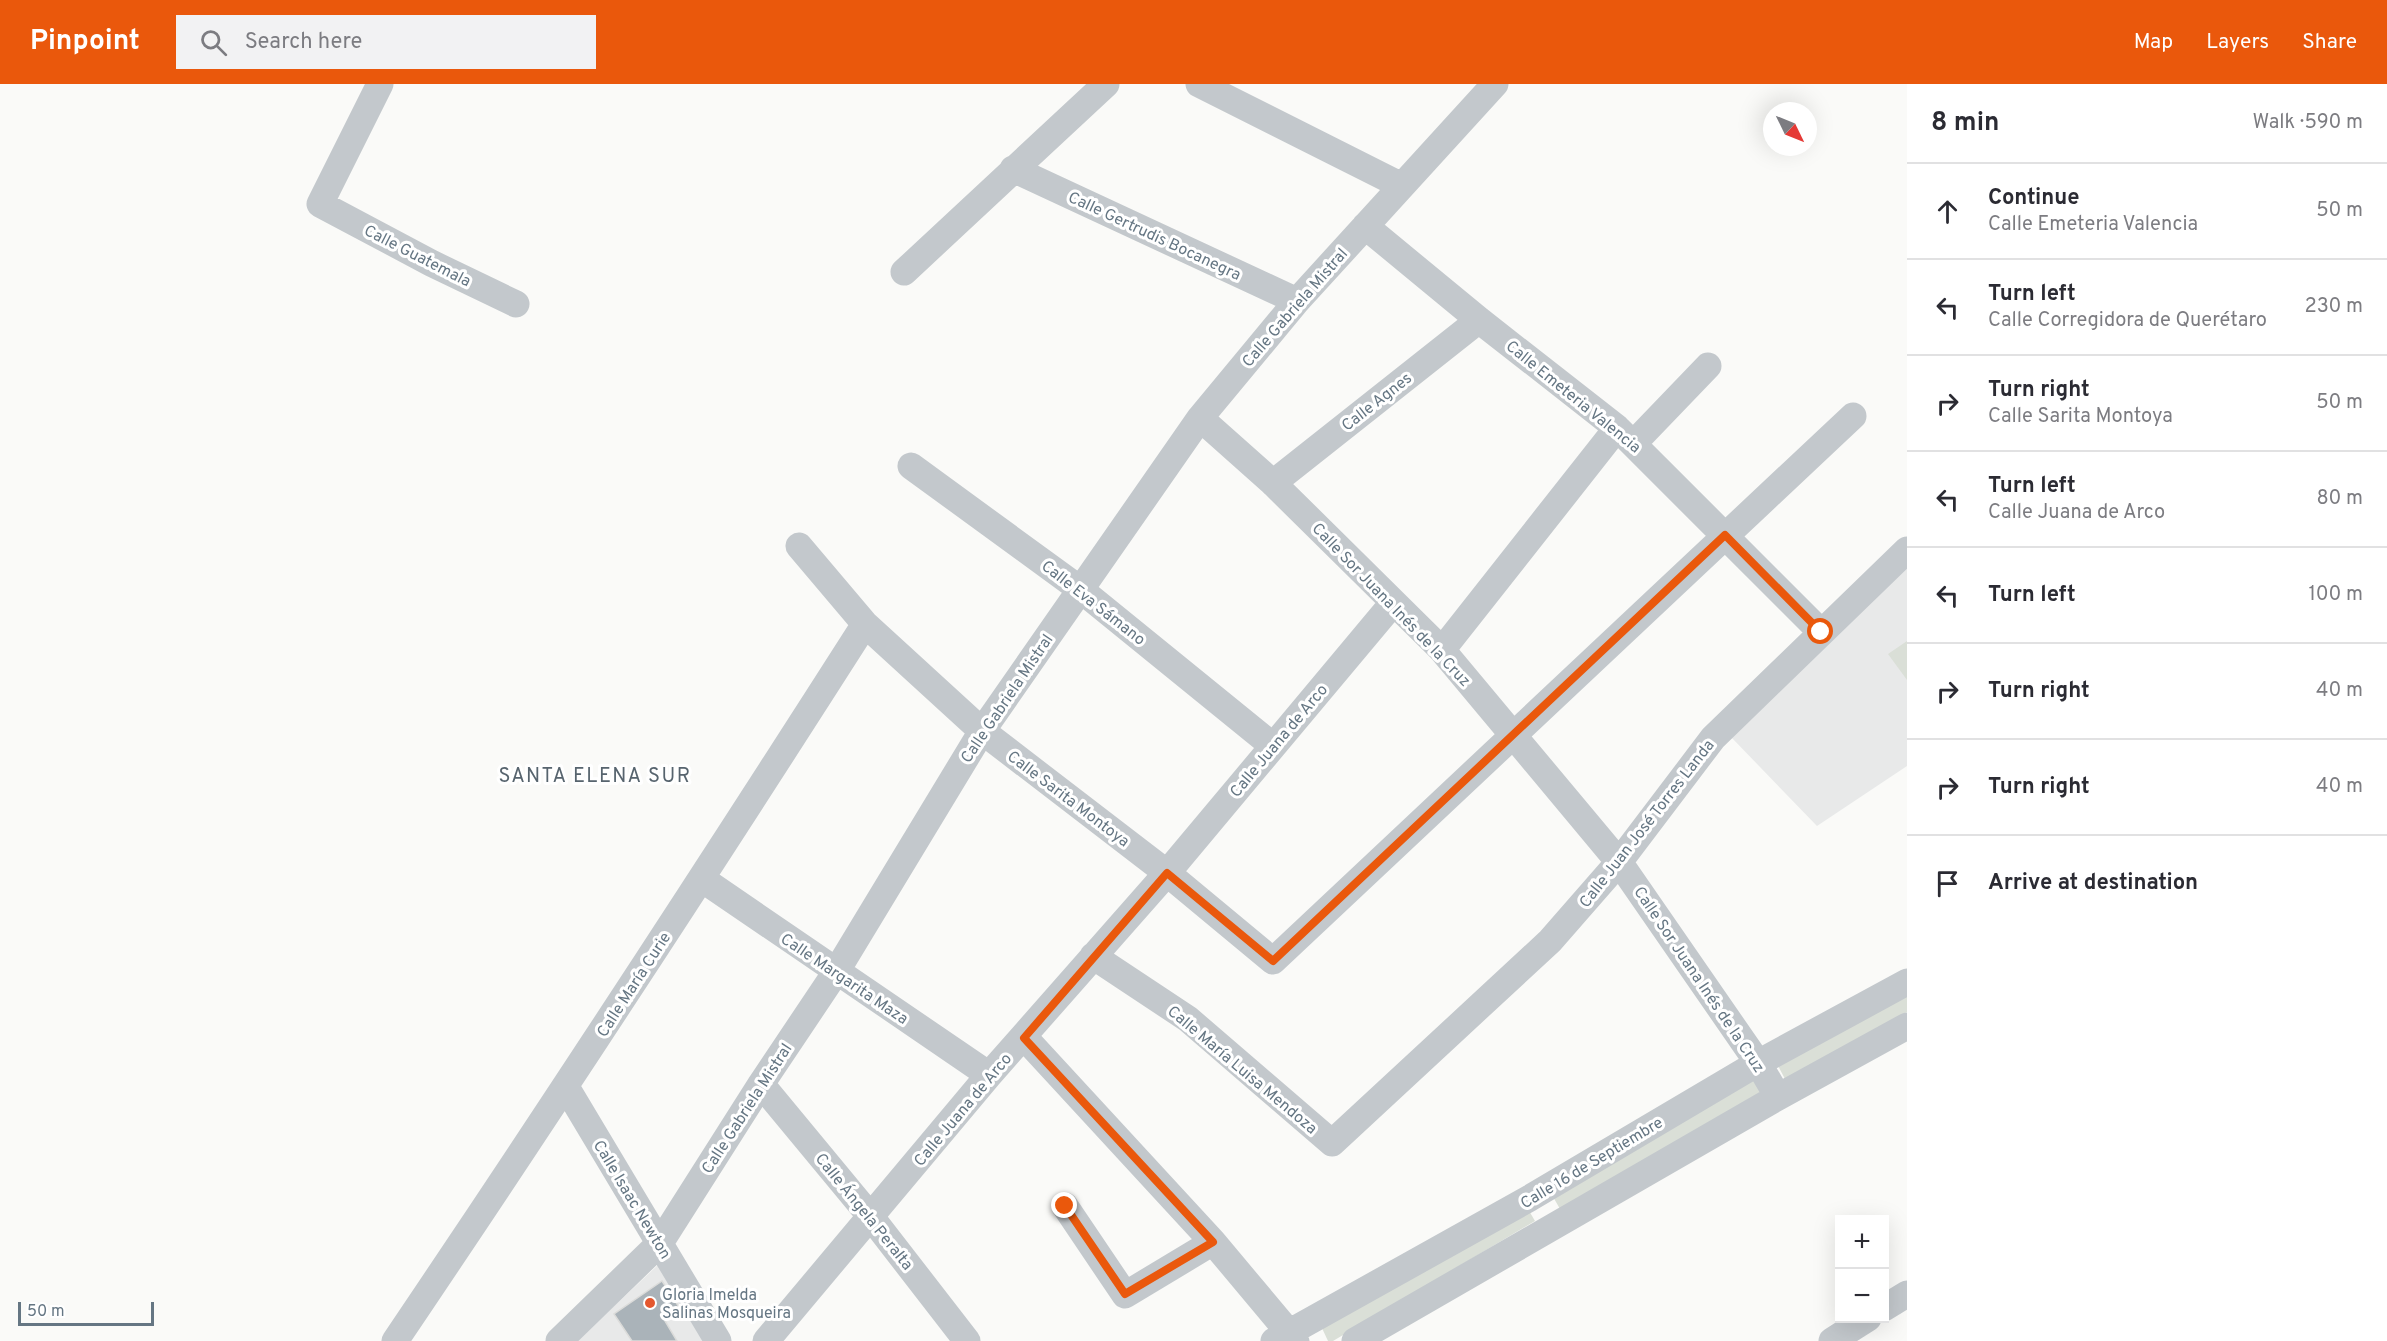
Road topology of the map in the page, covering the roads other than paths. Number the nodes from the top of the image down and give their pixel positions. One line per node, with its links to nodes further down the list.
1 (380, 84): 10 (street, Calle Guatemala)
2 (1106, 84): 5 (street)
3 (1199, 84): 6 (street)
4 (1495, 84): 6 (street, Calle Gabriela Mistral)
5 (1013, 169): 8 (street); 9 (street, Calle Gertrudis Bocanegra)
6 (1402, 186): 7 (street, Calle Gabriela Mistral)
7 (1365, 226): 9 (street, Calle Gabriela Mistral); 11 (street, Calle Emeteria Valencia)
8 (904, 272)
9 (1297, 301): 14 (street, Calle Gabriela Mistral)
10 (516, 304)
11 (1479, 320): 15 (street, Calle Emeteria Valencia); 17 (street, Calle Agnes)
12 (1708, 366): 15 (street)
13 (1853, 416): 18 (street)
14 (1200, 418): 17 (street, Calle Sor Juana Inés de la Cruz); 21 (street, Calle Gabriela Mistral)
15 (1625, 436): 18 (street, Calle Emeteria Valencia); 25 (street)
16 (911, 466): 21 (street, Calle Eva Sámano)
17 (1273, 483): 22 (street, Calle Sor Juana Inés de la Cruz)
18 (1725, 535): 24 (street, Calle Emeteria Valencia); 27 (street)
19 (800, 546): 23 (street, Calle Sarita Montoya)
20 (1907, 550): 24 (street, Calle Juan José Torres Landa)
21 (1081, 590): 26 (street, Calle Gabriela Mistral); 28 (street, Calle Eva Sámano)
22 (1393, 603): 25 (street, Calle Sor Juana Inés de la Cruz); 28 (street, Calle Juana de Arco)
23 (865, 624): 26 (street, Calle Sarita Montoya); 31 (street, Calle María Curie)
24 (1821, 632): 29 (street, Calle Juan José Torres Landa)
25 (1442, 650): 27 (street, Calle Sor Juana Inés de la Cruz)
26 (982, 731): 30 (street, Calle Sarita Montoya); 33 (street, Calle Gabriela Mistral)
27 (1514, 734): 29 (street, Calle Sor Juana Inés de la Cruz); 30 (street, Calle Sarita Montoya)
28 (1273, 746): 30 (street, Calle Juana de Arco)
29 (1619, 862): 37 (street, Calle Sor Juana Inés de la Cruz); 42 (street, Calle Juan José Torres Landa)
30 (1167, 873): 32 (street, Calle Juana de Arco)
31 (702, 879): 33 (street, Calle Margarita Maza); 40 (street, Calle María Curie)
32 (1093, 956): 36 (street, Calle Juana de Arco); 42 (street, Calle María Luisa Mendoza)
33 (836, 972): 38 (street, Calle Margarita Maza); 39 (street, Calle Gabriela Mistral)
34 (1907, 982): 37 (street, Calle 16 de Septiembre)
35 (1907, 1026): 41 (street)
36 (1024, 1038): 38 (street, Calle Juana de Arco); 47 (street)
37 (1758, 1063): 41 (street, Calle Sor Juana Inés de la Cruz); 43 (street, Calle 16 de Septiembre)
38 (989, 1075): 45 (street, Calle Juana de Arco)
39 (761, 1084): 45 (street, Calle Ángela Peralta); 48 (street, Calle Gabriela Mistral)
40 (566, 1087): 48 (street, Calle Isaac Newton); 53 (street, Calle María Curie)
41 (1778, 1097): 46 (street)
42 (1332, 1143)
43 (1530, 1198): 46 (street); 52 (street, Calle 16 de Septiembre)
44 (1065, 1206): 47 (street)
45 (871, 1217): 56 (street, Calle Juana de Arco); 57 (street, Calle Ángela Peralta)
46 (1548, 1232): 58 (street)
47 (1213, 1242): 52 (street)
48 (660, 1243): 54 (street, Calle Gabriela Mistral); 55 (street, Calle Isaac Newton)
49 (1907, 1294): 50 (street)
50 (1889, 1305)
51 (1860, 1323): 59 (street)
52 (1287, 1338)
53 (395, 1341)
54 (559, 1341)
55 (718, 1341)
56 (766, 1341)
57 (967, 1341)
58 (1356, 1341)
59 (1832, 1341)

